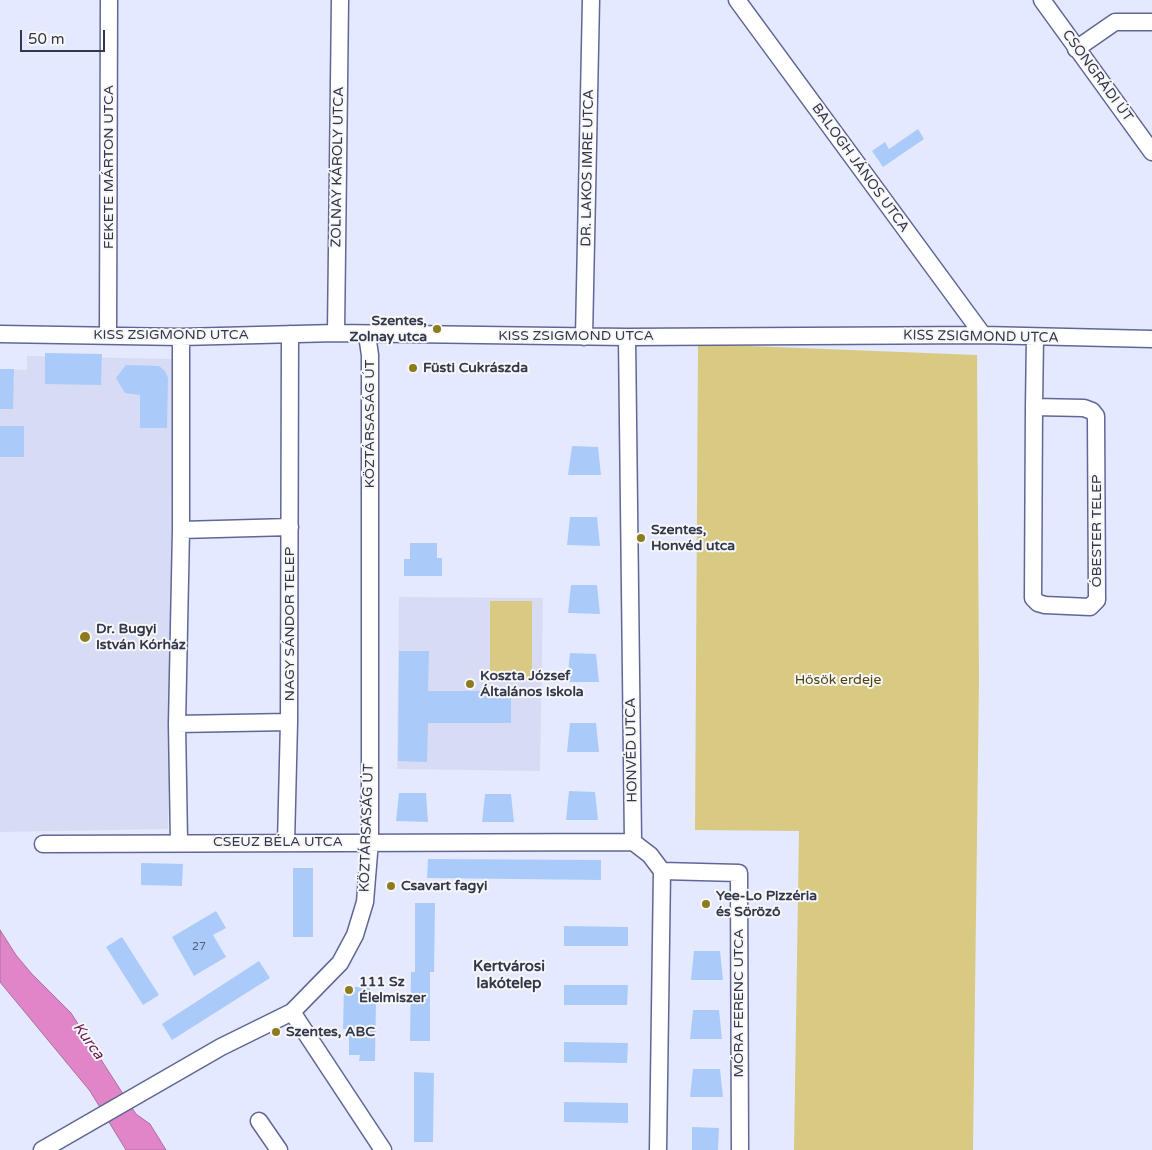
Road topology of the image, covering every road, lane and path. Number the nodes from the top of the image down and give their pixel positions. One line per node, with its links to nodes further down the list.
1 (109, 0): 11 (street, FEKETE MÁRTON UTCA)
2 (340, 0): 9 (street, ZOLNAY KÁROLY UTCA)
3 (591, 0): 16 (street, DR. LAKOS IMRE UTCA)
4 (737, 0): 14 (street, BALOGH JÁNOS UTCA)
5 (1042, 0): 7 (street, CSONGRÁDI ÚT)
6 (1152, 22): 7 (street)
7 (1076, 49): 8 (street, CSONGRÁDI ÚT)
8 (1152, 152)
9 (336, 333): 12 (street, KISS ZSIGMOND UTCA); 13 (street, KISS ZSIGMOND UTCA)
10 (0, 334): 11 (street, KISS ZSIGMOND UTCA)
11 (108, 334): 15 (street, KISS ZSIGMOND UTCA)
12 (290, 334): 15 (street, KISS ZSIGMOND UTCA); 21 (street, NAGY SÁNDOR TELEP)
13 (367, 335): 16 (street, KISS ZSIGMOND UTCA); 25 (street, KÖZTÁRSASÁG ÚT)
14 (983, 335): 17 (street, KISS ZSIGMOND UTCA); 18 (street, KISS ZSIGMOND UTCA)
15 (181, 336): 22 (street)
16 (584, 337): 17 (street, KISS ZSIGMOND UTCA)
17 (627, 337): 27 (street, HONVÉD UTCA)
18 (1035, 337): 19 (street, KISS ZSIGMOND UTCA); 20 (street, ÓBESTER TELEP)
19 (1152, 339)
20 (1034, 407): 20 (street, ÓBESTER TELEP)
21 (290, 527): 22 (street, NAGY SÁNDOR TELEP); 23 (street, NAGY SÁNDOR TELEP)
22 (181, 530): 24 (street)
23 (289, 722): 24 (street, NAGY SÁNDOR TELEP); 28 (street, NAGY SÁNDOR TELEP)
24 (177, 724): 26 (street)
25 (370, 841): 27 (street, CSEUZ BÉLA UTCA); 28 (street, CSEUZ BÉLA UTCA); 31 (street, KÖZTÁRSASÁG ÚT)
26 (179, 842): 28 (street, CSEUZ BÉLA UTCA); 29 (street, CSEUZ BÉLA UTCA)
27 (633, 842): 30 (street)
28 (286, 843)
29 (43, 844)
30 (662, 871): 36 (street); 37 (street, MÓRA FERENC UTCA)
31 (292, 1012): 33 (street, KÖZTÁRSASÁG ÚT); 35 (street)
32 (259, 1121): 34 (street)
33 (42, 1150)
34 (279, 1150)
35 (383, 1150)
36 (658, 1150)
37 (740, 1150)

